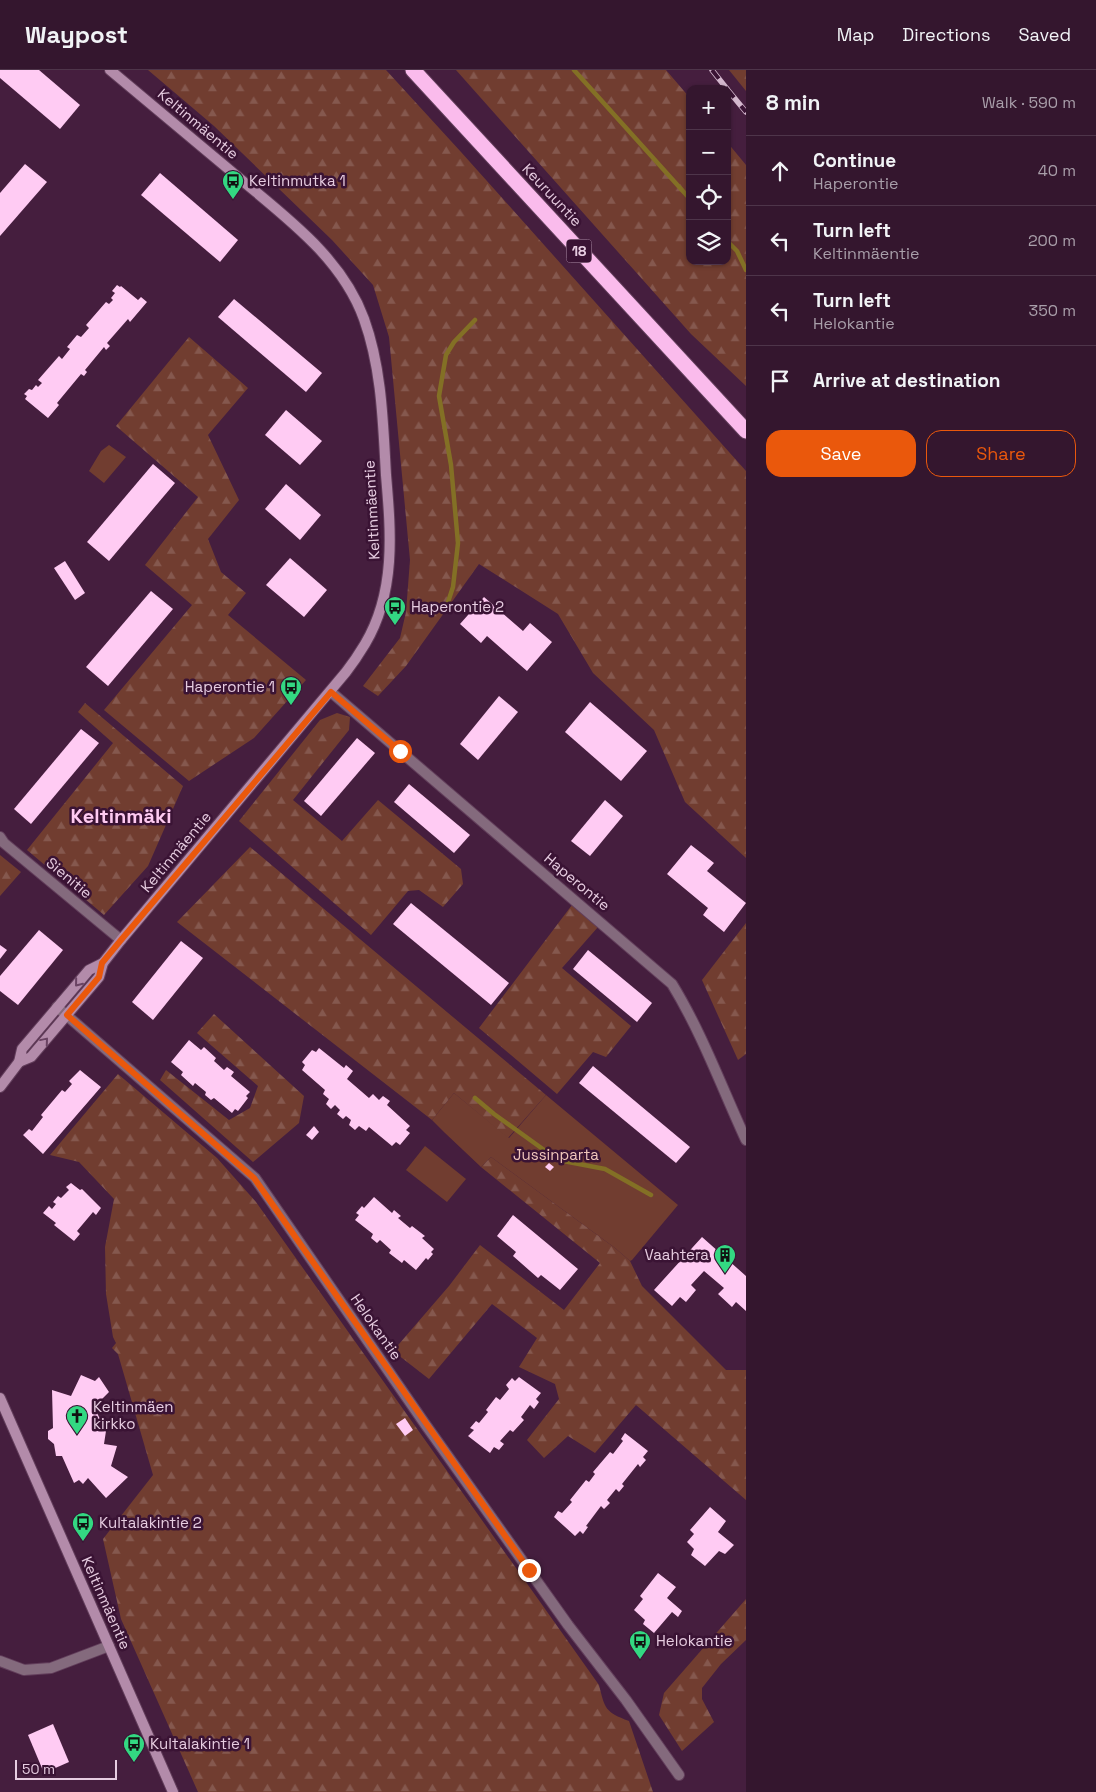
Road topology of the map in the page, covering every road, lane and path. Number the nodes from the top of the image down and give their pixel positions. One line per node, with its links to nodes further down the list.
1 (110, 70): 4 (main road, Keltinmäentie)
2 (413, 70): 3 (highway, Keuruuntie / 18)
3 (746, 431)
4 (331, 692): 6 (main road, Keltinmäentie); 12 (street, Haperontie)
5 (0, 838): 6 (street, Sienitie)
6 (121, 940): 7 (main road, Keltinmäentie)
7 (102, 963): 8 (main road, Keltinmäentie, one-way to 8); 9 (main road, Keltinmäentie)
8 (57, 1007): 9 (street, Helokantie); 10 (main road, Keltinmäentie)
9 (67, 1015): 10 (main road, Keltinmäentie, one-way to 9); 16 (street, Helokantie)
10 (19, 1062): 11 (main road, Keltinmäentie)
11 (0, 1086)
12 (746, 1140)
13 (0, 1398): 14 (main road, Keltinmäentie)
14 (109, 1646): 15 (street); 17 (main road, Keltinmäentie)
15 (0, 1661)
16 (680, 1775)
17 (173, 1792)

